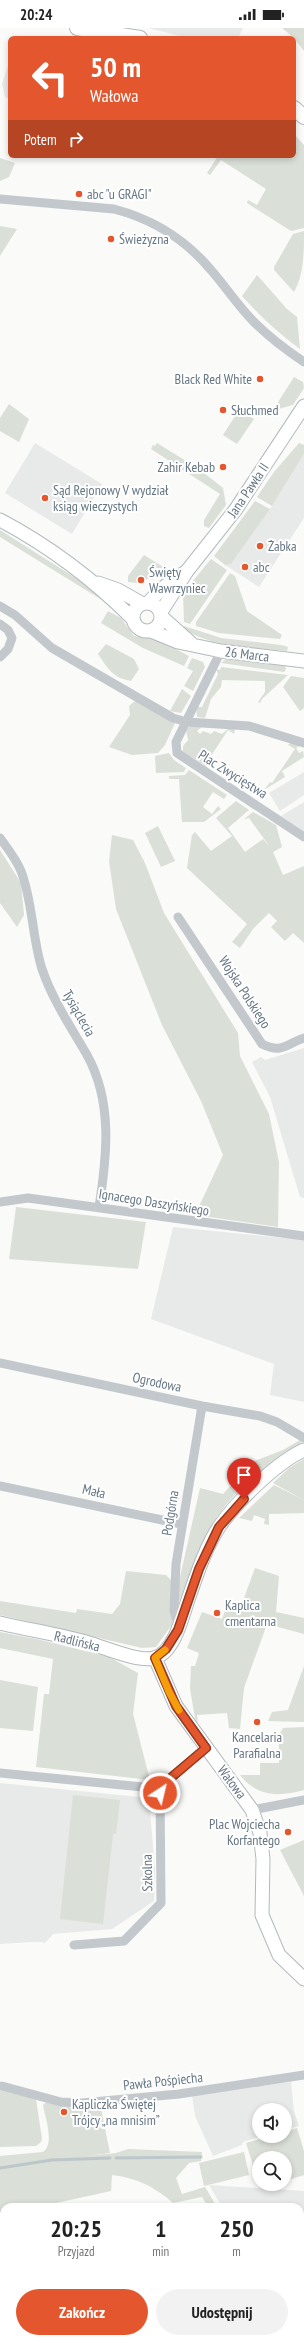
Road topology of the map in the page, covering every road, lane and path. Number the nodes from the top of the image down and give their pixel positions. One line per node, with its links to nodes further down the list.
1 (77, 28): 2 (main road)
2 (127, 36)
3 (296, 110): 4 (main road)
4 (304, 117)
5 (0, 199): 6 (street)
6 (304, 362)
7 (304, 406): 9 (street, Jana Pawła II)
8 (0, 520): 10 (street)
9 (187, 571): 11 (street, Jana Pawła II); 15 (street, Jana Pawła II)
10 (94, 581): 12 (street); 16 (street)
11 (160, 589): 12 (street); 13 (street, Jana Pawła II)
12 (127, 595): 13 (street)
13 (145, 603): 15 (street); 16 (street)
14 (0, 606): 23 (street)
15 (161, 614): 18 (street); 19 (street, 26 Marca)
16 (132, 619): 18 (street)
17 (0, 624): 21 (street)
18 (151, 630): 19 (street, 26 Marca)
19 (191, 643): 20 (street, 26 Marca)
20 (220, 651): 22 (street, 26 Marca); 23 (street, Plac Zwycięstwa)
21 (0, 657)
22 (304, 661)
23 (187, 722): 24 (street); 25 (street, Plac Zwycięstwa)
24 (304, 743)
25 (304, 837)
26 (0, 838): 30 (street, Tysiąclecia)
27 (178, 917): 28 (street, Wojska Polskiego)
28 (304, 1038)
29 (0, 1202): 30 (street, Ignacego Daszyńskiego)
30 (99, 1207): 31 (street, Ignacego Daszyńskiego)
31 (304, 1236)
32 (0, 1363): 33 (street, Ogrodowa)
33 (202, 1406): 34 (street, Ogrodowa); 37 (street, Podgórna)
34 (304, 1438)
35 (304, 1450): 38 (street)
36 (0, 1486): 37 (street, Mała)
37 (181, 1524): 38 (street, Podgórna)
38 (181, 1623): 40 (street)
39 (0, 1624): 40 (street, Radlińska)
40 (155, 1658): 41 (street, Wałowa)
41 (206, 1748): 43 (street); 45 (street, Wałowa)
42 (0, 1773): 43 (street)
43 (160, 1787): 46 (street, Szkolna)
44 (304, 1800): 45 (street)
45 (252, 1810): 47 (street, Wałowa)
46 (74, 1945)
47 (304, 1979)
48 (304, 2075): 49 (street, Pawła Pośpiecha)
49 (2, 2086)

